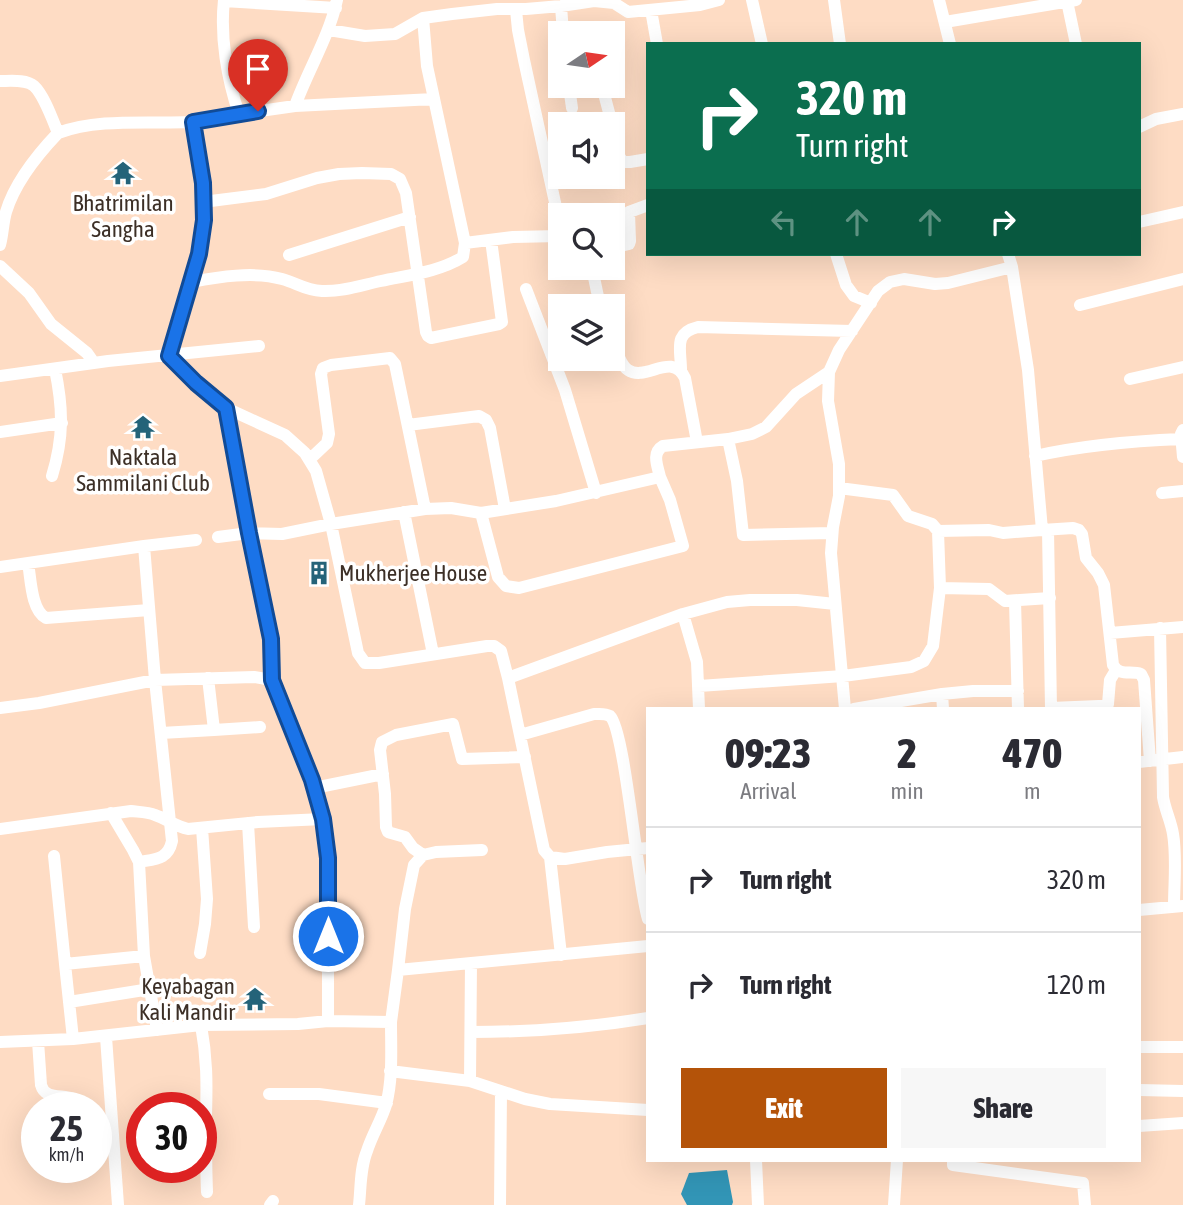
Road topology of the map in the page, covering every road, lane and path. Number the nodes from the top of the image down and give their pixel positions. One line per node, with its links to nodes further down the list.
1 (224, 0): 7 (street); 26 (street)
2 (719, 0): 11 (street)
3 (752, 0): 17 (street)
4 (834, 0): 18 (street)
5 (939, 0): 14 (street)
6 (1072, 1): 14 (street); 20 (street)
7 (337, 4): 15 (street)
8 (496, 5): 10 (street); 12 (street)
9 (561, 6): 10 (street); 11 (street); 13 (street)
10 (516, 10): 34 (street)
11 (651, 10): 16 (street)
12 (423, 18): 15 (street); 23 (street)
13 (562, 21)
14 (945, 23): 19 (street)
15 (328, 30): 24 (street)
16 (657, 42)
17 (762, 42)
18 (840, 42)
19 (950, 42)
20 (1076, 42)
21 (0, 81): 30 (street)
22 (571, 98): 25 (street)
23 (434, 99): 24 (street); 41 (street)
24 (295, 106): 26 (street)
25 (572, 108)
26 (239, 114): 28 (street)
27 (1183, 114): 29 (street)
28 (193, 122): 30 (street); 33 (street)
29 (1141, 126)
30 (58, 133): 42 (street)
31 (646, 159): 32 (street)
32 (625, 162)
33 (203, 202): 37 (street); 50 (street)
34 (555, 203)
35 (646, 206): 43 (street)
36 (1183, 212): 38 (street)
37 (410, 217): 44 (street); 48 (street)
38 (1141, 222)
39 (548, 236): 40 (street)
40 (491, 240): 41 (street); 48 (street)
41 (465, 243): 48 (street)
42 (0, 244)
43 (625, 245)
44 (289, 255)
45 (837, 256): 52 (street)
46 (1010, 260): 52 (street); 72 (street)
47 (0, 266): 57 (street)
48 (418, 273): 50 (street)
49 (1183, 279): 53 (street)
50 (191, 282): 56 (street)
51 (526, 289): 79 (street)
52 (871, 303): 54 (street)
53 (1080, 304)
54 (852, 331): 61 (street); 62 (street)
55 (259, 346): 56 (street)
56 (169, 356): 57 (street); 65 (street)
57 (94, 363): 60 (street)
58 (625, 367): 61 (street)
59 (1183, 367): 64 (street)
60 (55, 369): 63 (street); 66 (street)
61 (681, 370): 71 (street)
62 (829, 372): 70 (street); 77 (street)
63 (0, 376)
64 (1130, 379)
65 (226, 408): 74 (street); 88 (street)
66 (62, 423): 68 (street); 75 (street)
67 (408, 425): 74 (street); 81 (street); 82 (street)
68 (0, 432)
69 (1182, 435): 72 (street); 73 (street)
70 (728, 439): 71 (street); 89 (street)
71 (697, 442): 76 (street)
72 (1035, 456): 86 (street)
73 (1183, 457)
74 (309, 460): 85 (street)
75 (52, 476)
76 (660, 477): 79 (street); 84 (street)
77 (839, 488): 87 (street); 89 (street)
78 (1183, 491): 80 (street)
79 (596, 493): 82 (street)
80 (1161, 493)
81 (425, 509): 83 (street); 84 (street)
82 (505, 509): 84 (street)
83 (404, 512): 85 (street); 104 (street)
84 (481, 513)
85 (331, 524): 88 (street); 104 (street)
86 (1045, 530): 87 (street); 96 (street); 103 (street)
87 (938, 531): 95 (street)
88 (249, 533): 90 (street); 110 (street)
89 (832, 533): 98 (street)
90 (218, 537)
91 (196, 540): 92 (street)
92 (144, 546): 93 (street); 99 (street)
93 (28, 563): 94 (street); 99 (street)
94 (0, 567)
95 (940, 588): 97 (street); 106 (street)
96 (1050, 598): 97 (street); 119 (street)
97 (1015, 601): 112 (street)
98 (835, 604): 100 (street); 106 (street)
99 (149, 610): 109 (street)
100 (683, 614): 108 (street); 111 (street)
101 (1183, 627): 102 (street)
102 (1160, 628): 103 (street); 128 (street)
103 (1110, 633): 105 (street)
104 (433, 654): 108 (street)
105 (1116, 670): 120 (street); 128 (street)
106 (843, 676): 111 (street); 115 (street)
107 (208, 678): 109 (street); 110 (street); 123 (street)
108 (508, 678): 125 (street)
109 (155, 680): 121 (street); 124 (street)
110 (272, 680): 130 (street)
111 (699, 686): 114 (street)
112 (1018, 691): 113 (street); 118 (street)
113 (942, 694): 116 (street); 117 (street)
114 (699, 707)
115 (845, 707)
116 (866, 707)
117 (943, 707)
118 (1018, 707)
119 (1051, 707)
120 (1075, 707)
121 (0, 708)
122 (260, 727): 123 (street)
123 (214, 730): 124 (street)
124 (161, 733): 133 (street)
125 (520, 735): 126 (street); 137 (street)
126 (525, 757): 129 (street); 141 (street)
127 (1183, 757): 128 (street)
128 (1151, 761): 144 (street)
129 (383, 774): 130 (street); 139 (street)
130 (314, 788): 132 (street)
131 (111, 813): 133 (street); 136 (street); 142 (street)
132 (323, 819): 134 (street); 157 (street)
133 (169, 821): 135 (street); 142 (street)
134 (248, 823): 135 (street); 146 (street)
135 (202, 828): 148 (street)
136 (0, 829)
137 (642, 848): 141 (street); 143 (street)
138 (482, 850): 139 (street)
139 (423, 855): 153 (street)
140 (54, 856): 152 (street)
141 (550, 857): 149 (street)
142 (139, 862): 150 (street)
143 (646, 895)
144 (1179, 906): 145 (street)
145 (1141, 909)
146 (254, 927)
147 (646, 946): 149 (street)
148 (200, 953)
149 (561, 955): 151 (street)
150 (144, 956): 152 (street); 154 (street)
151 (471, 963): 153 (street); 161 (street)
152 (65, 964): 155 (street)
153 (398, 970): 158 (street)
154 (150, 989): 155 (street); 160 (street)
155 (69, 1002): 163 (street)
156 (646, 1018): 161 (street)
157 (328, 1021): 158 (street); 159 (street)
158 (391, 1023): 168 (street)
159 (201, 1025): 160 (street); 182 (street)
160 (157, 1031): 162 (street)
161 (471, 1032): 169 (street)
162 (106, 1037): 163 (street); 183 (street)
163 (74, 1040): 164 (street)
164 (38, 1041): 165 (street); 173 (street)
165 (0, 1042)
166 (1141, 1047): 167 (street)
167 (1183, 1047)
168 (390, 1071): 169 (street); 175 (street)
169 (470, 1081): 171 (street)
170 (1141, 1090): 172 (street)
171 (500, 1091): 176 (street); 185 (street)
172 (1183, 1091)
173 (44, 1092)
174 (269, 1094): 175 (street)
175 (387, 1103): 184 (street)
176 (646, 1111)
177 (1183, 1123): 178 (street)
178 (1141, 1126)
179 (756, 1162): 186 (street)
180 (897, 1162): 187 (street)
181 (953, 1162): 188 (street)
182 (207, 1192)
183 (118, 1205)
184 (359, 1205)
185 (500, 1205)
186 (758, 1205)
187 (894, 1205)
188 (1085, 1205)

